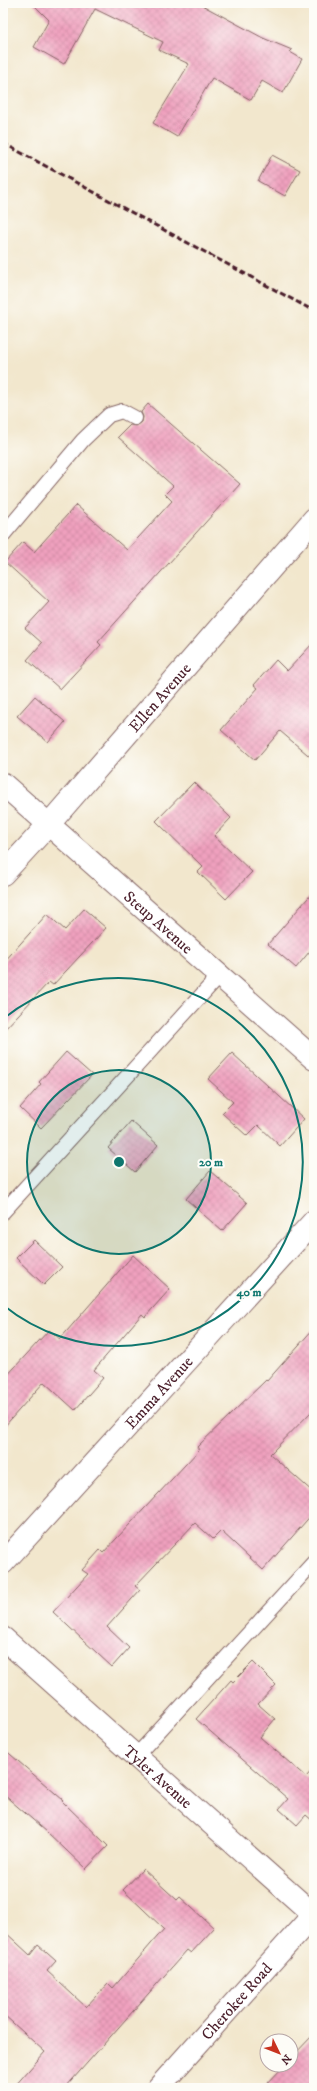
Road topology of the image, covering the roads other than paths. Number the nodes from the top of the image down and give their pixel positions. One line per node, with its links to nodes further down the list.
1 (135, 418): 3 (lane)
2 (314, 519): 5 (street, Ellen Avenue)
3 (3, 535)
4 (3, 784): 5 (street, Steup Avenue)
5 (49, 824): 6 (street, Ellen Avenue); 7 (street, Steup Avenue)
6 (3, 874)
7 (219, 976): 8 (street, Steup Avenue); 9 (lane)
8 (314, 1059)
9 (3, 1212)
10 (314, 1221): 12 (street, Emma Avenue)
11 (314, 1562): 14 (lane)
12 (3, 1563)
13 (3, 1638): 14 (street, Tyler Avenue)
14 (136, 1756): 15 (street, Tyler Avenue)
15 (314, 1915): 16 (street, Cherokee Road)
16 (158, 2088)

